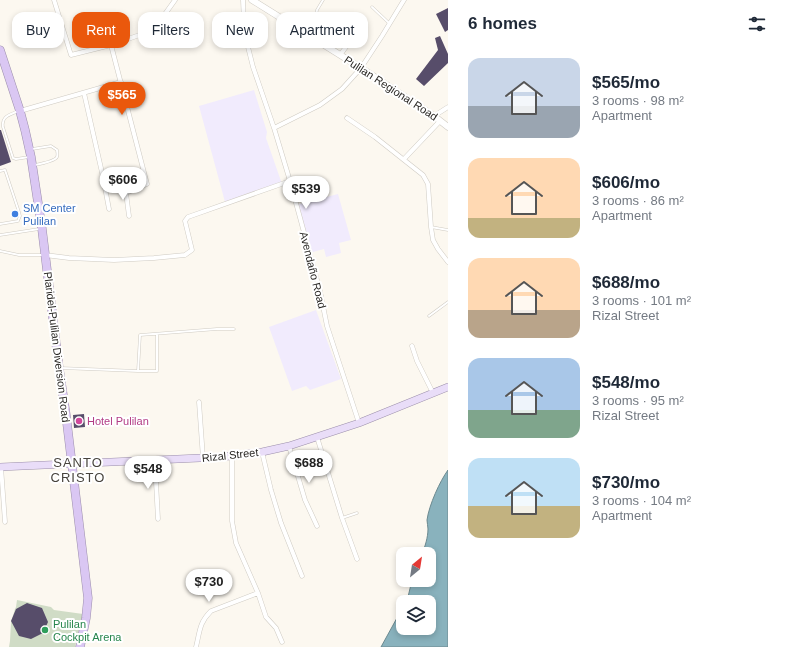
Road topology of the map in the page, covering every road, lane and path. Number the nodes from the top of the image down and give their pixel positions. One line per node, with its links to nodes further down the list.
1 (54, 0): 12 (street)
2 (175, 0): 11 (street)
3 (242, 0): 27 (street, Avendaño Road)
4 (252, 0): 9 (main road, Pulilan Regional Road)
5 (323, 0): 8 (lane)
6 (404, 0): 10 (street)
7 (372, 7): 10 (lane)
8 (317, 12)
9 (276, 15)
10 (390, 24): 18 (street)
11 (130, 38)
12 (99, 48)
13 (112, 48): 19 (street)
14 (329, 48): 17 (main road, Pulilan Regional Road)
15 (345, 48): 17 (street)
16 (0, 50): 22 (highway, Plaridel-Pulilan Diversion Road)
17 (340, 55): 18 (main road, Pulilan Regional Road)
18 (361, 68): 23 (main road, Pulilan Regional Road); 27 (street)
19 (121, 82): 20 (street); 34 (street)
20 (84, 93): 22 (street); 32 (street)
21 (448, 107): 23 (street)
22 (20, 111): 28 (highway, Plaridel-Pulilan Diversion Road); 28 (lane)
23 (434, 116): 25 (main road, Pulilan Regional Road)
24 (347, 118): 29 (street)
25 (440, 121): 26 (main road, Pulilan Regional Road); 29 (street)
26 (448, 127)
27 (274, 128): 33 (street, Avendaño Road)
28 (30, 153): 30 (highway, Plaridel-Pulilan Diversion Road); 30 (lane)
29 (404, 159): 38 (street)
30 (32, 166): 39 (highway, Plaridel-Pulilan Diversion Road)
31 (0, 171): 37 (lane)
32 (103, 177): 34 (street); 35 (street)
33 (290, 181): 43 (street); 55 (street, Avendaño Road)
34 (126, 193): 36 (street)
35 (109, 209)
36 (129, 216)
37 (0, 224)
38 (431, 227): 40 (lane); 44 (street)
39 (42, 229): 41 (lane); 43 (highway, Plaridel-Pulilan Diversion Road)
40 (448, 230)
41 (0, 235)
42 (0, 251): 43 (lane)
43 (45, 255): 50 (highway, Plaridel-Pulilan Diversion Road)
44 (448, 262)
45 (448, 302): 46 (lane)
46 (429, 316)
47 (234, 329): 48 (lane)
48 (157, 334): 51 (lane); 51 (lane)
49 (412, 346): 53 (street)
50 (60, 368): 51 (lane); 62 (highway, Plaridel-Pulilan Diversion Road)
51 (138, 371)
52 (448, 386): 53 (main road, Rizal Street)
53 (433, 393): 55 (main road, Rizal Street)
54 (200, 402): 60 (street)
55 (359, 423): 56 (main road, Rizal Street)
56 (317, 436): 57 (main road, Rizal Street); 65 (street)
57 (289, 446): 58 (main road, Rizal Street); 68 (street)
58 (262, 452): 59 (main road, Rizal Street); 70 (street)
59 (232, 456): 60 (main road, Rizal Street); 71 (street)
60 (203, 458): 61 (main road, Rizal Street)
61 (153, 460): 62 (main road, Rizal Street); 66 (street)
62 (72, 464): 63 (main road, Rizal Street); 73 (highway, Plaridel-Pulilan Diversion Road)
63 (1, 467): 67 (street)
64 (357, 512): 65 (lane)
65 (342, 518): 69 (street)
66 (158, 519)
67 (5, 522)
68 (317, 526)
69 (357, 559)
70 (302, 576)
71 (258, 593): 72 (street); 74 (street)
72 (282, 642)
73 (80, 647)
74 (196, 647)

